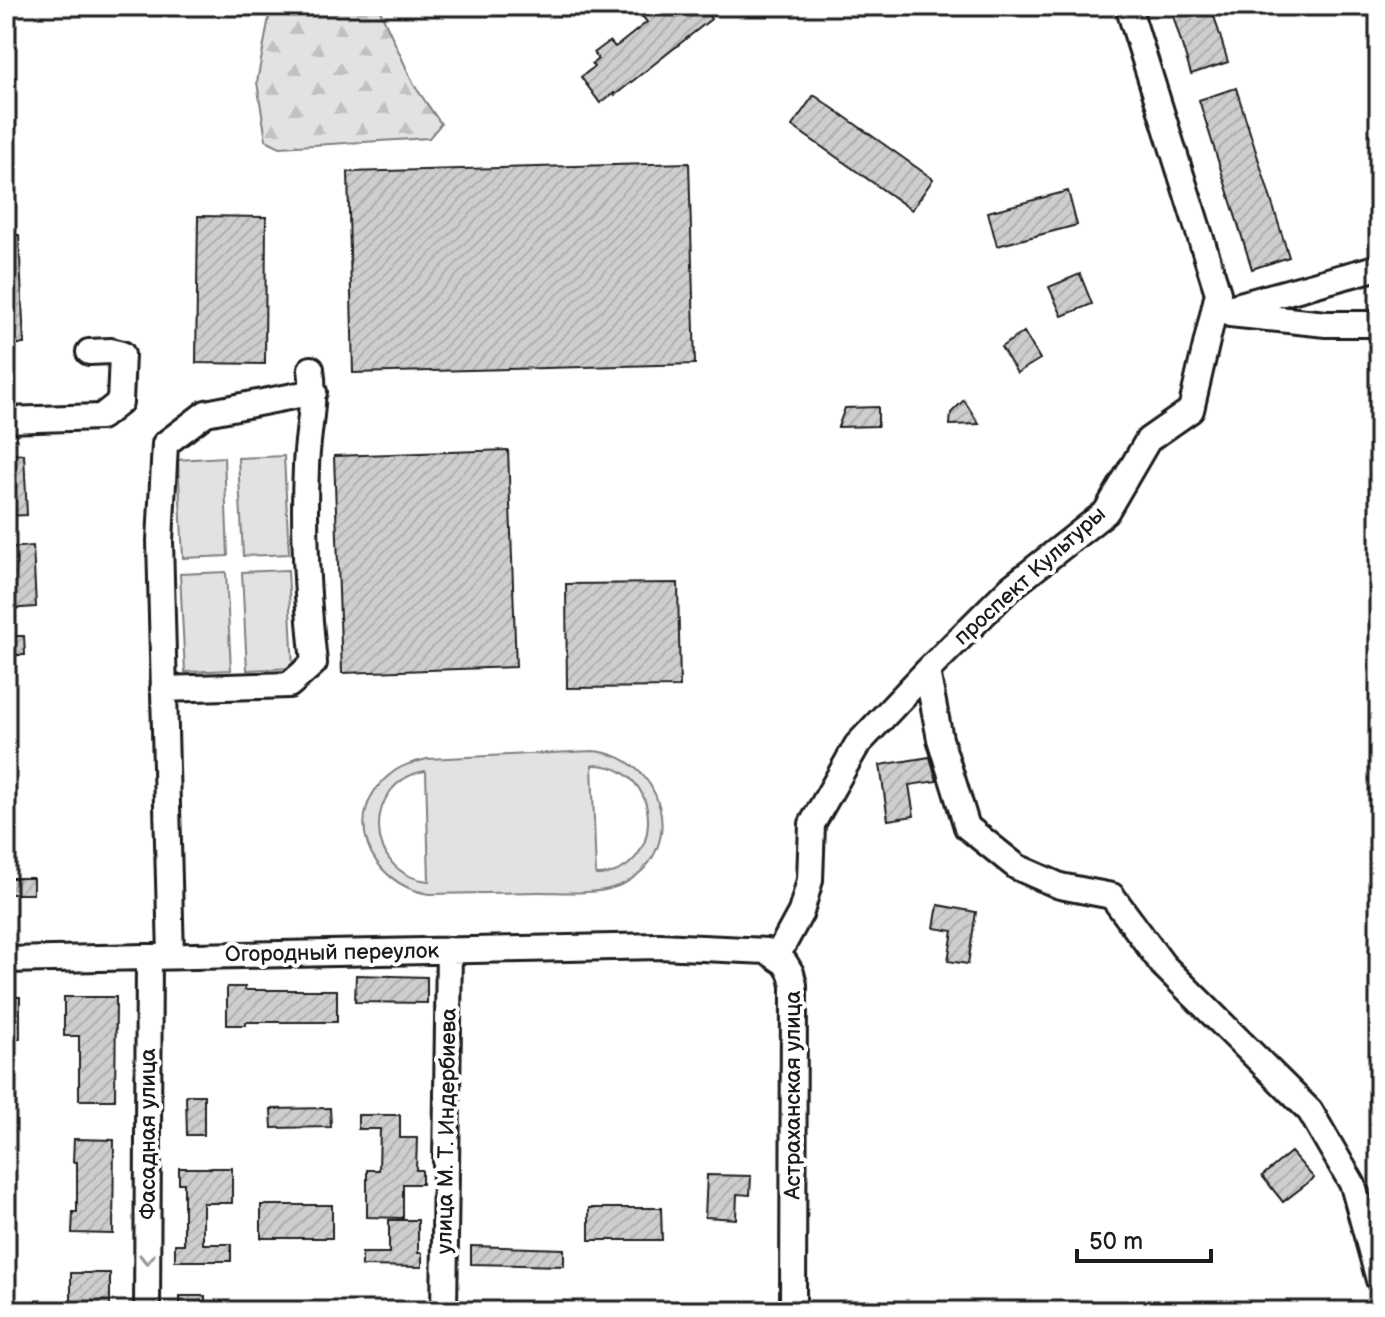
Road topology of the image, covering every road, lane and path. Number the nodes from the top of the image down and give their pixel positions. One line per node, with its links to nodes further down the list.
1 (1128, 6): 3 (street, проспект Культуры)
2 (1379, 267): 3 (street)
3 (1214, 312): 4 (street); 7 (street, проспект Культуры)
4 (1379, 324)
5 (89, 352): 6 (street)
6 (6, 420)
7 (927, 671): 11 (street, проспект Культуры); 13 (street)
8 (163, 689): 8 (street, Фасадная улица); 10 (street, Фасадная улица)
9 (449, 950): 10 (street, Огородный переулок); 11 (street, Огородный переулок); 15 (street, улица М. Т. Индербиева)
10 (160, 956): 12 (street, Огородный переулок); 14 (street, Фасадная улица, one-way to 14)
11 (777, 956): 16 (street, Астраханская улица)
12 (6, 960)
13 (1379, 1280)
14 (147, 1311)
15 (444, 1311)
16 (793, 1311)

